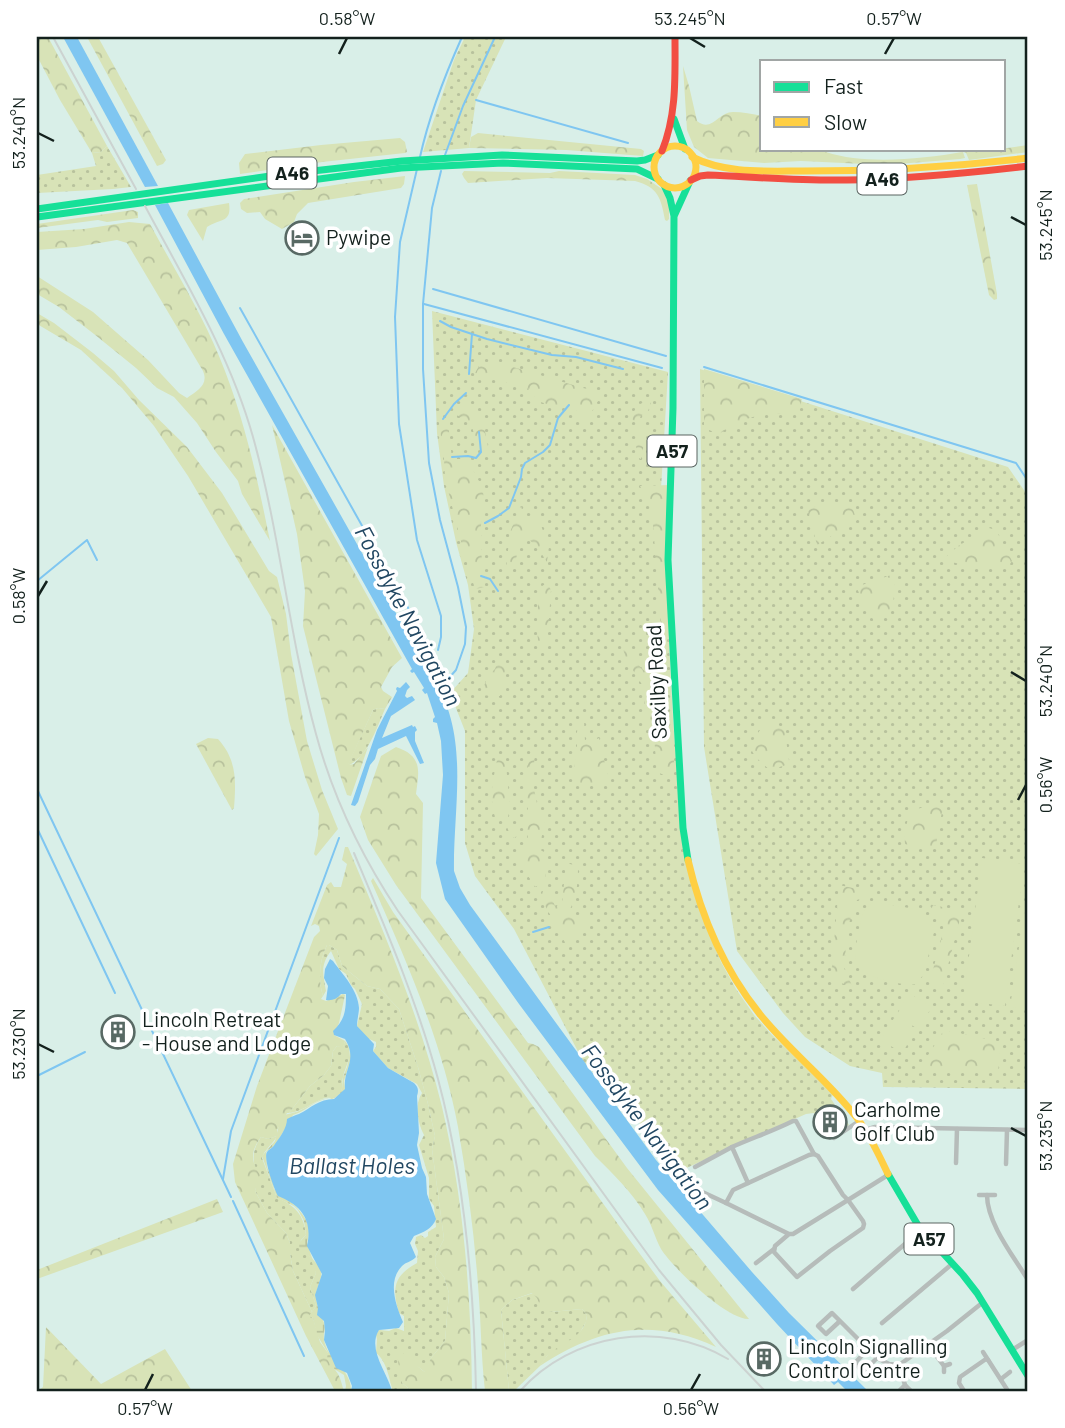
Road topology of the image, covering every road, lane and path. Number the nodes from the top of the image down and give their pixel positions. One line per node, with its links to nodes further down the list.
1 (674, 37): 2 (main road)
2 (673, 116): 3 (main road); 4 (main road)
3 (685, 150): 4 (main road); 5 (main road)
4 (660, 153): 7 (main road, A46); 11 (main road)
5 (692, 157): 6 (main road, A46); 10 (main road)
6 (1028, 158)
7 (464, 160): 8 (main road, A46); 11 (main road, A46)
8 (402, 165): 12 (main road, A46); 12 (main road, A46)
9 (1028, 166): 10 (main road, A46)
10 (690, 181): 11 (main road); 14 (main road, Saxilby Road / A57)
11 (661, 182): 14 (main road, Saxilby Road / A57)
12 (117, 202): 13 (main road, A46); 15 (main road, A46)
13 (37, 209)
14 (674, 216): 16 (main road, Saxilby Road / A57)
15 (37, 217)
16 (859, 1121): 18 (main road, A57); 21 (street)
17 (957, 1129): 18 (street); 19 (street); 24 (street)
18 (865, 1130): 27 (main road, A57)
19 (1007, 1130): 20 (street); 25 (street)
20 (1028, 1130)
21 (834, 1138)
22 (732, 1147): 23 (street); 26 (street); 28 (street)
23 (814, 1154): 28 (street); 33 (street)
24 (956, 1163)
25 (1006, 1164)
26 (695, 1167)
27 (888, 1175): 33 (street); 35 (main road, A57)
28 (748, 1183): 34 (street)
29 (696, 1189): 34 (street)
30 (979, 1195): 31 (street)
31 (987, 1195): 32 (street); 40 (street)
32 (995, 1195)
33 (848, 1200): 36 (street); 37 (street)
34 (726, 1203): 36 (street)
35 (921, 1230): 39 (main road, A57); 41 (street)
36 (789, 1234): 37 (street)
37 (774, 1249): 38 (street)
38 (756, 1263)
39 (952, 1264): 42 (main road, A57); 44 (street)
40 (1028, 1280)
41 (853, 1289)
42 (982, 1303): 46 (street); 48 (main road, A57)
43 (840, 1321): 43 (street); 47 (street)
44 (882, 1323)
45 (1028, 1340): 48 (street)
46 (928, 1345): 52 (street); 53 (street)
47 (868, 1349): 50 (street); 50 (street)
48 (1012, 1350): 55 (main road, A57)
49 (983, 1352): 51 (street)
50 (877, 1358): 52 (street)
51 (988, 1360): 56 (street); 60 (street)
52 (899, 1364): 57 (street)
53 (950, 1364)
54 (1010, 1372): 56 (street)
55 (1028, 1376)
56 (1000, 1379): 61 (street)
57 (905, 1385): 58 (street); 59 (street)
58 (899, 1391)
59 (911, 1391)
60 (964, 1391)
61 (1009, 1391)

